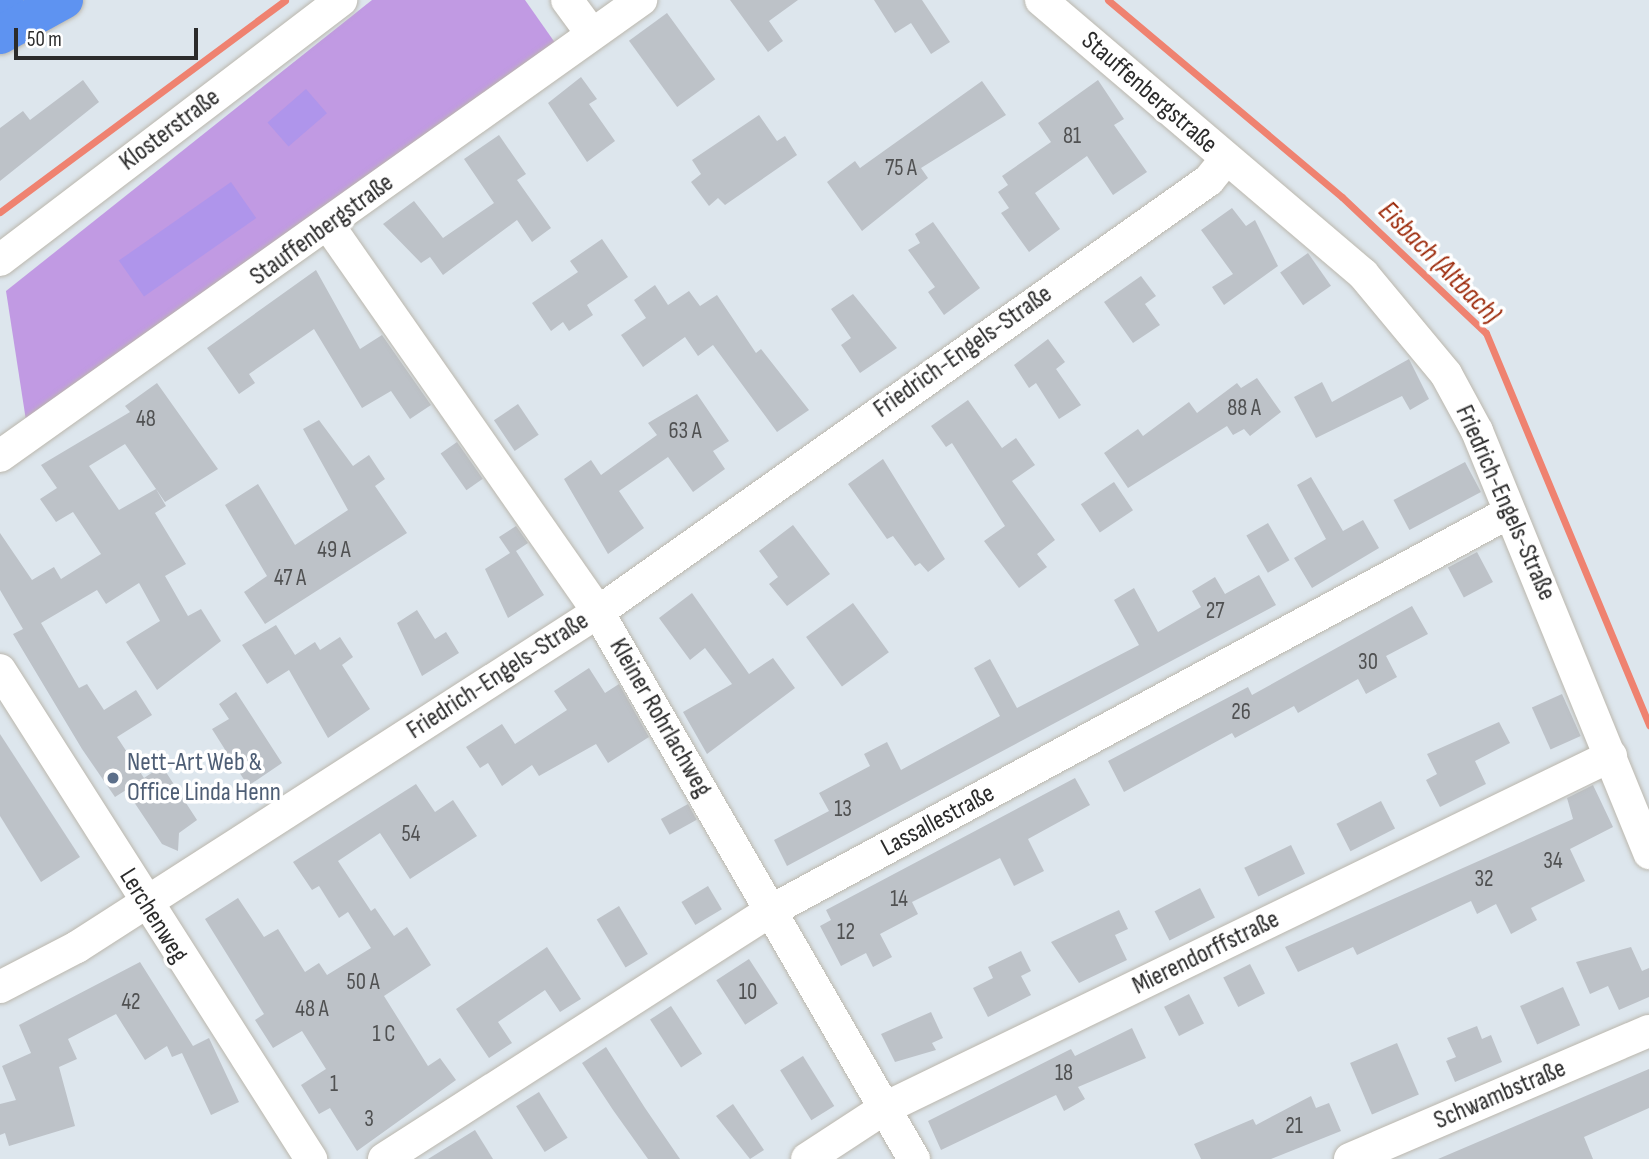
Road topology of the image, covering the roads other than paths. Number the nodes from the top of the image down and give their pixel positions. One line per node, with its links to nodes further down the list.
1 (64, 0): 7 (main road)
2 (341, 0): 10 (street, Klosterstraße)
3 (566, 0): 6 (street)
4 (641, 0): 6 (street, Stauffenbergstraße)
5 (1041, 0): 8 (street, Stauffenbergstraße)
6 (592, 34): 9 (street, Stauffenbergstraße)
7 (0, 35)
8 (1225, 160): 12 (street, Friedrich-Engels-Straße); 13 (street, Friedrich-Engels-Straße)
9 (330, 226): 11 (street, Stauffenbergstraße); 13 (street, Kleiner Rohrlachweg)
10 (0, 260)
11 (0, 456)
12 (1510, 512): 15 (street, Friedrich-Engels-Straße); 18 (street, Lassallestraße)
13 (598, 612): 17 (street, Friedrich-Engels-Straße); 18 (street, Kleiner Rohrlachweg)
14 (0, 670): 17 (street, Lerchenweg)
15 (1611, 757): 16 (street, Friedrich-Engels-Straße); 21 (street, Mierendorffstraße)
16 (1649, 853)
17 (145, 904): 19 (street, Friedrich-Engels-Straße); 22 (street, Lerchenweg)
18 (772, 910): 21 (street, Kleiner Rohrlachweg); 23 (street, Lassallestraße)
19 (0, 987)
20 (1649, 1031): 26 (street, Schwambstraße)
21 (885, 1108): 24 (street, Mierendorffstraße); 25 (street, Kleiner Rohrlachweg)
22 (311, 1159)
23 (383, 1159)
24 (807, 1159)
25 (914, 1159)
26 (1350, 1159)

